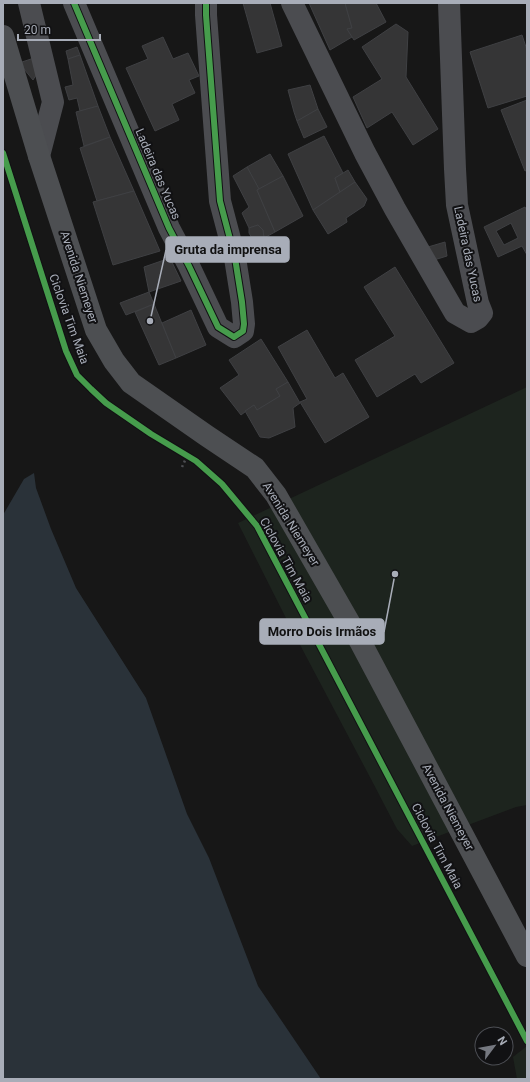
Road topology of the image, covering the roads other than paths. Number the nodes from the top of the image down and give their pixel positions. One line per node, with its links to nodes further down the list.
1 (29, 3): 7 (street)
2 (74, 3): 3 (street, Ladeira das Yucas)
3 (206, 3)
4 (292, 3): 5 (street, Ladeira das Yucas)
5 (449, 3)
6 (3, 36): 7 (main road, Avenida Niemeyer)
7 (38, 156): 8 (main road, Avenida Niemeyer)
8 (527, 956)

